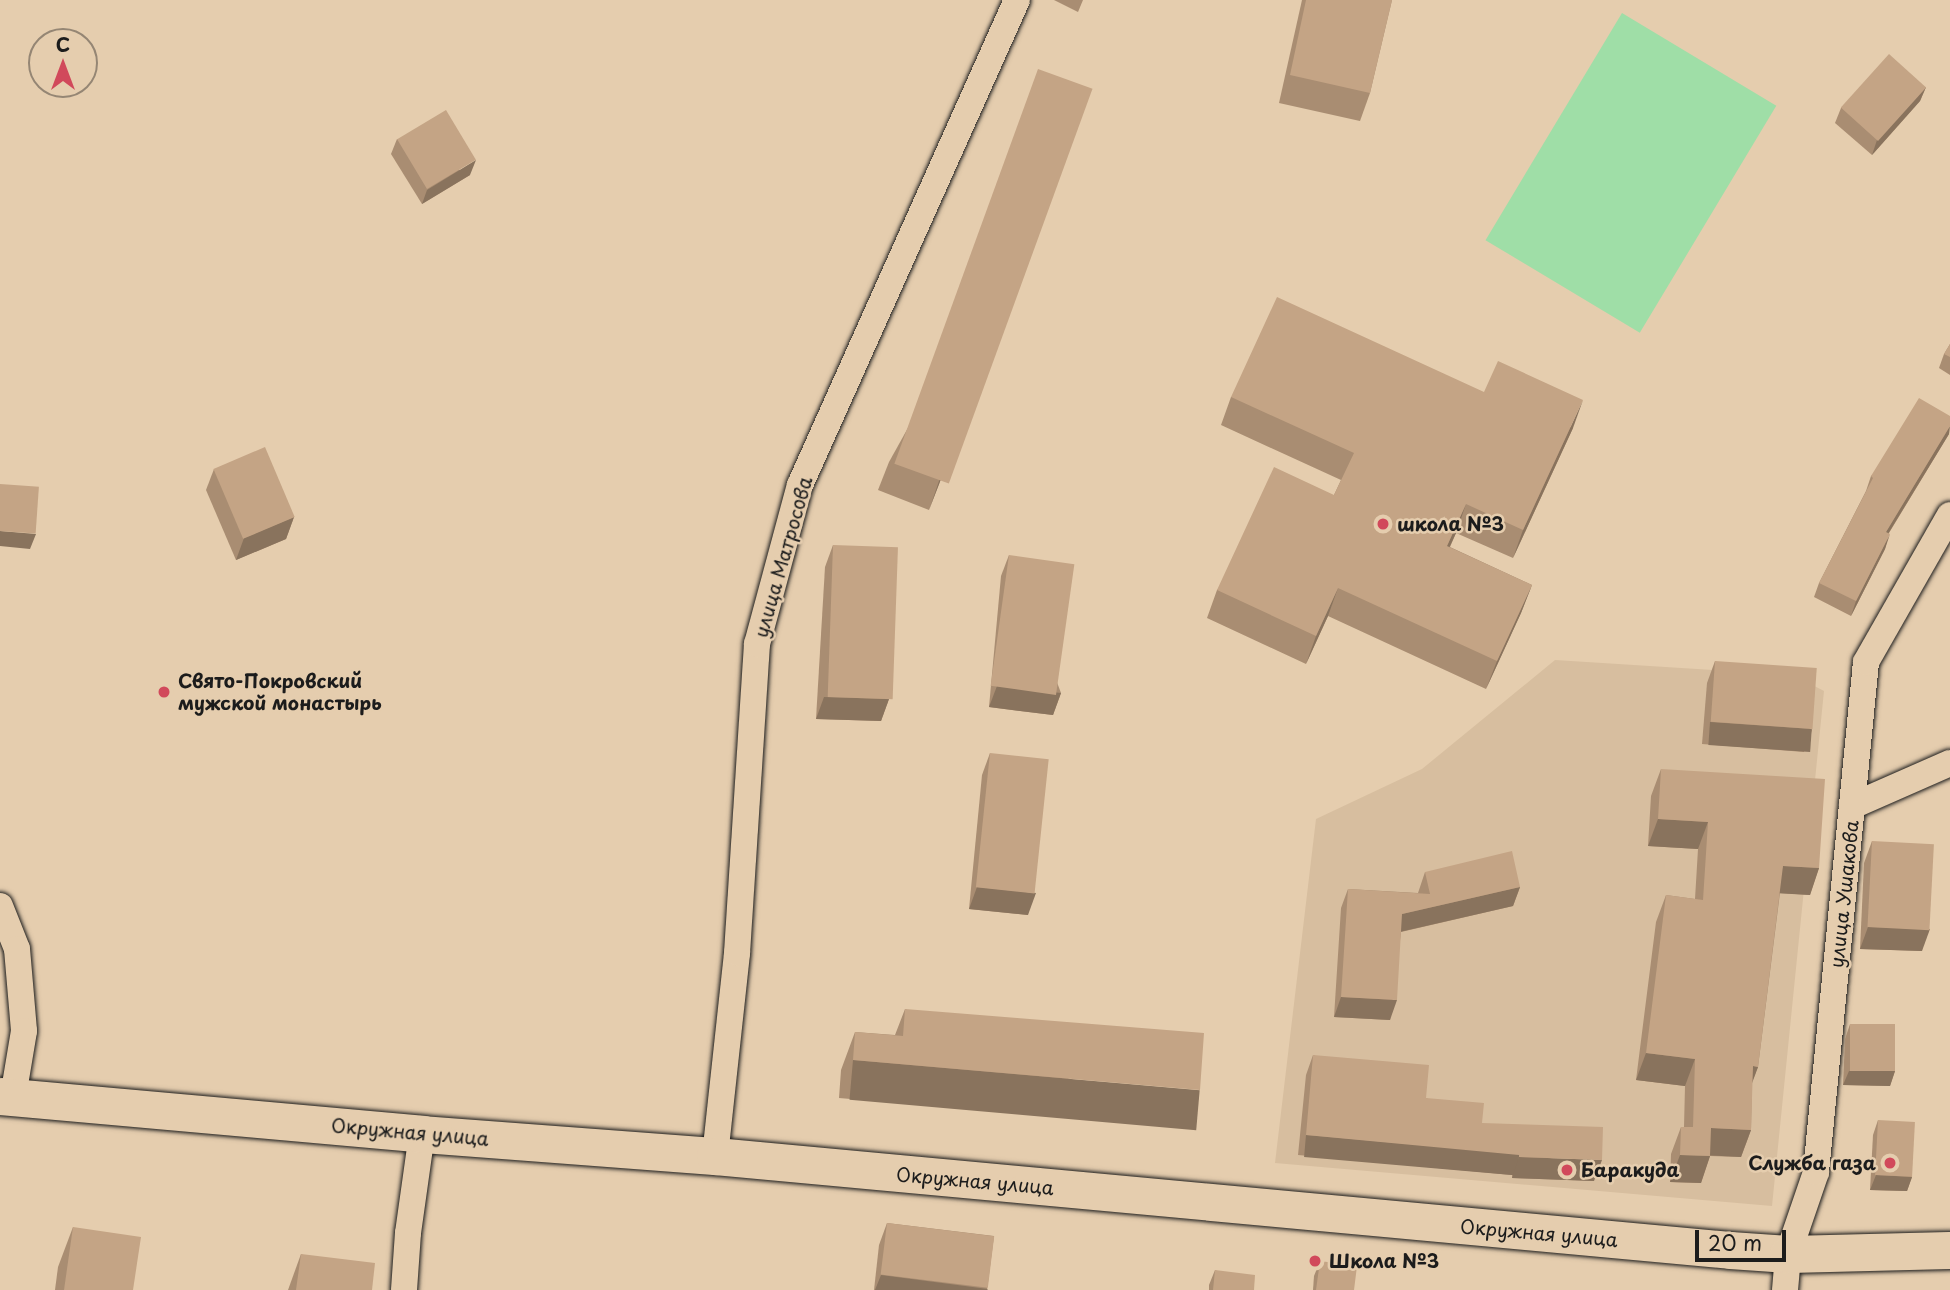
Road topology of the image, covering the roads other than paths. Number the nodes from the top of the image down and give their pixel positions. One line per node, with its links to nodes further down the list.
1 (1017, 0): 8 (street, улица Матросова)
2 (1950, 515): 4 (street, улица Ушакова)
3 (1950, 763): 4 (street)
4 (1852, 806): 10 (street, улица Ушакова)
5 (0, 906): 6 (street)
6 (7, 1096): 7 (main road, Окружная улица)
7 (422, 1134): 8 (main road, Окружная улица); 11 (street)
8 (715, 1156): 10 (main road, Окружная улица)
9 (1950, 1250): 10 (main road, Окружная улица)
10 (1788, 1254): 12 (street, улица Ушакова)
11 (404, 1290)
12 (1785, 1290)

